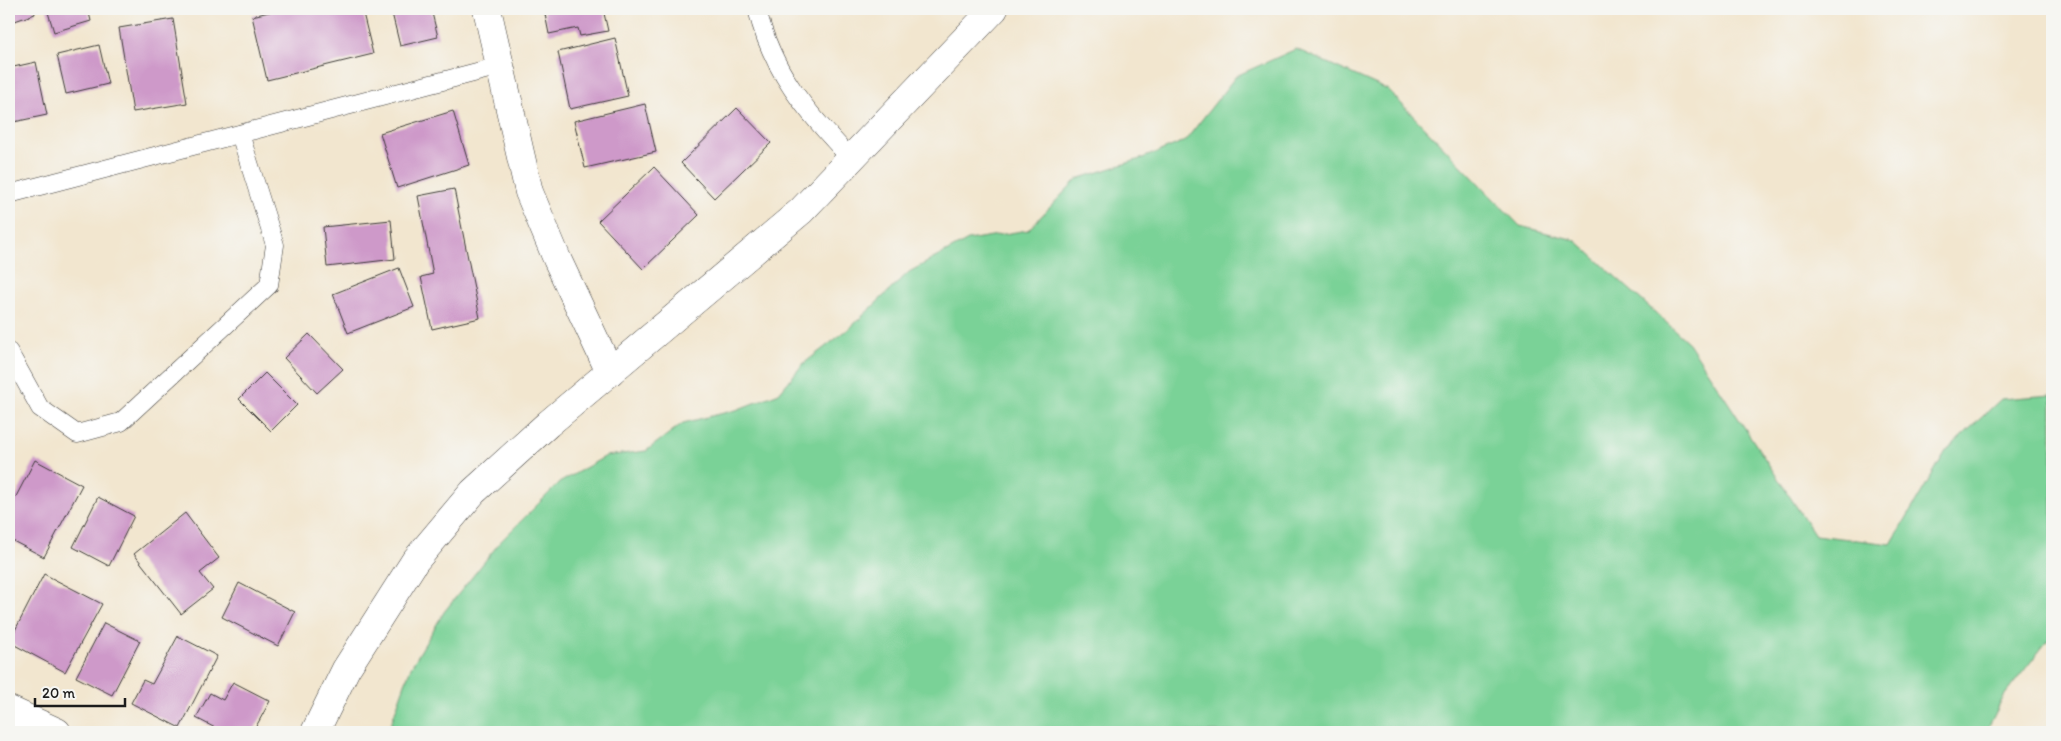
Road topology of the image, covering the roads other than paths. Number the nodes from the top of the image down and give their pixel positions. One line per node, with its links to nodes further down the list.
1 (486, 9): 4 (street)
2 (757, 9): 6 (lane)
3 (994, 9): 6 (street)
4 (500, 66): 5 (lane); 9 (street)
5 (240, 134): 7 (lane); 8 (lane)
6 (851, 159): 9 (street)
7 (9, 194)
8 (9, 352)
9 (610, 372): 12 (street)
10 (9, 710): 11 (street)
11 (57, 732)
12 (315, 732)

